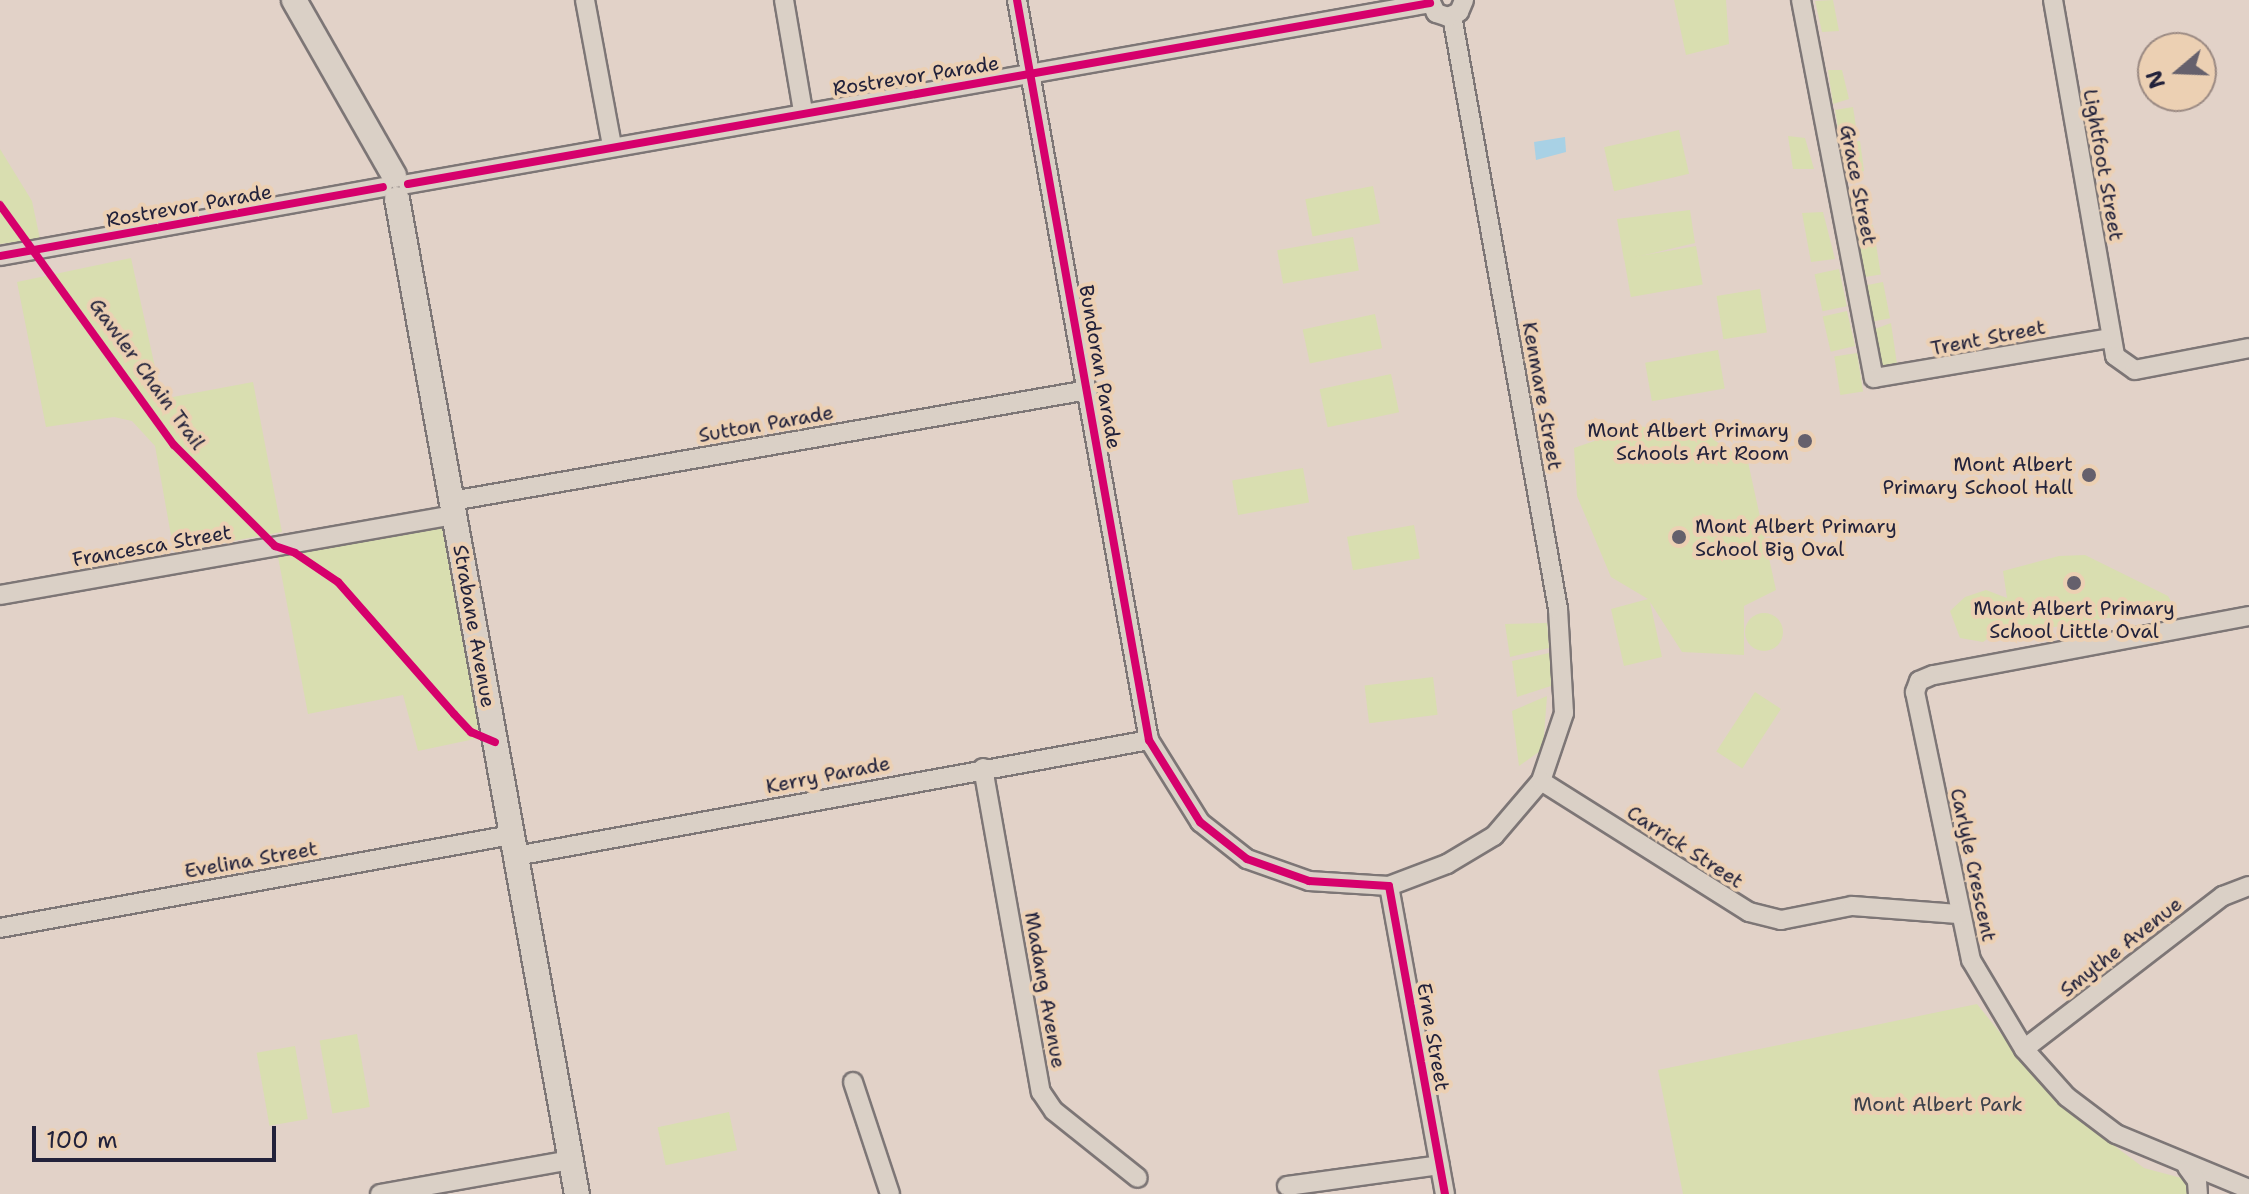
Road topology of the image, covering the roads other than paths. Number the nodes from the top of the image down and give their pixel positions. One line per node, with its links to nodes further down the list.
1 (294, 0): 13 (street, Strabane Avenue)
2 (585, 0): 12 (street)
3 (784, 0): 11 (street)
4 (1017, 0): 10 (street, Bundoran Parade)
5 (1464, 0): 9 (street)
6 (1801, 0): 17 (street, Grace Street)
7 (2053, 0): 15 (street, Lightfoot Street)
8 (1430, 1): 9 (street); 10 (street, Rostrevor Parade)
9 (1452, 16): 24 (street, Kenmare Street)
10 (1030, 73): 11 (street, Rostrevor Parade); 18 (street, Bundoran Parade)
11 (803, 111): 12 (street, Rostrevor Parade)
12 (612, 146): 13 (street, Rostrevor Parade)
13 (396, 186): 14 (street, Rostrevor Parade); 19 (street, Strabane Avenue)
14 (0, 256)
15 (2110, 338): 16 (street); 17 (street, Trent Street)
16 (2249, 348)
17 (1874, 378)
18 (1088, 390): 19 (street, Sutton Parade); 22 (street, Bundoran Parade)
19 (453, 508): 20 (street, Francesca Street); 25 (street, Strabane Avenue)
20 (0, 595)
21 (2249, 616): 28 (street, Carlyle Crescent)
22 (1149, 740): 23 (street, Kerry Parade); 26 (street)
23 (983, 768): 25 (street, Kerry Parade); 35 (street, Madang Avenue)
24 (1541, 781): 26 (street); 28 (street, Carrick Street)
25 (513, 845): 29 (street, Evelina Street); 32 (street, Strabane Avenue)
26 (1389, 886): 33 (street, Erne Street)
27 (2249, 886): 30 (street, Smythe Avenue)
28 (1959, 914): 30 (street, Carlyle Crescent)
29 (0, 928)
30 (2024, 1049): 34 (street, Carlyle Crescent)
31 (853, 1082): 40 (street)
32 (571, 1160): 38 (street); 39 (street, Strabane Avenue)
33 (1440, 1165): 36 (street); 41 (street, Erne Street)
34 (2187, 1167): 37 (street, Carlyle Crescent); 42 (street)
35 (1138, 1178)
36 (1287, 1186)
37 (2249, 1189)
38 (380, 1194)
39 (577, 1194)
40 (890, 1194)
41 (1445, 1194)
42 (2198, 1194)

